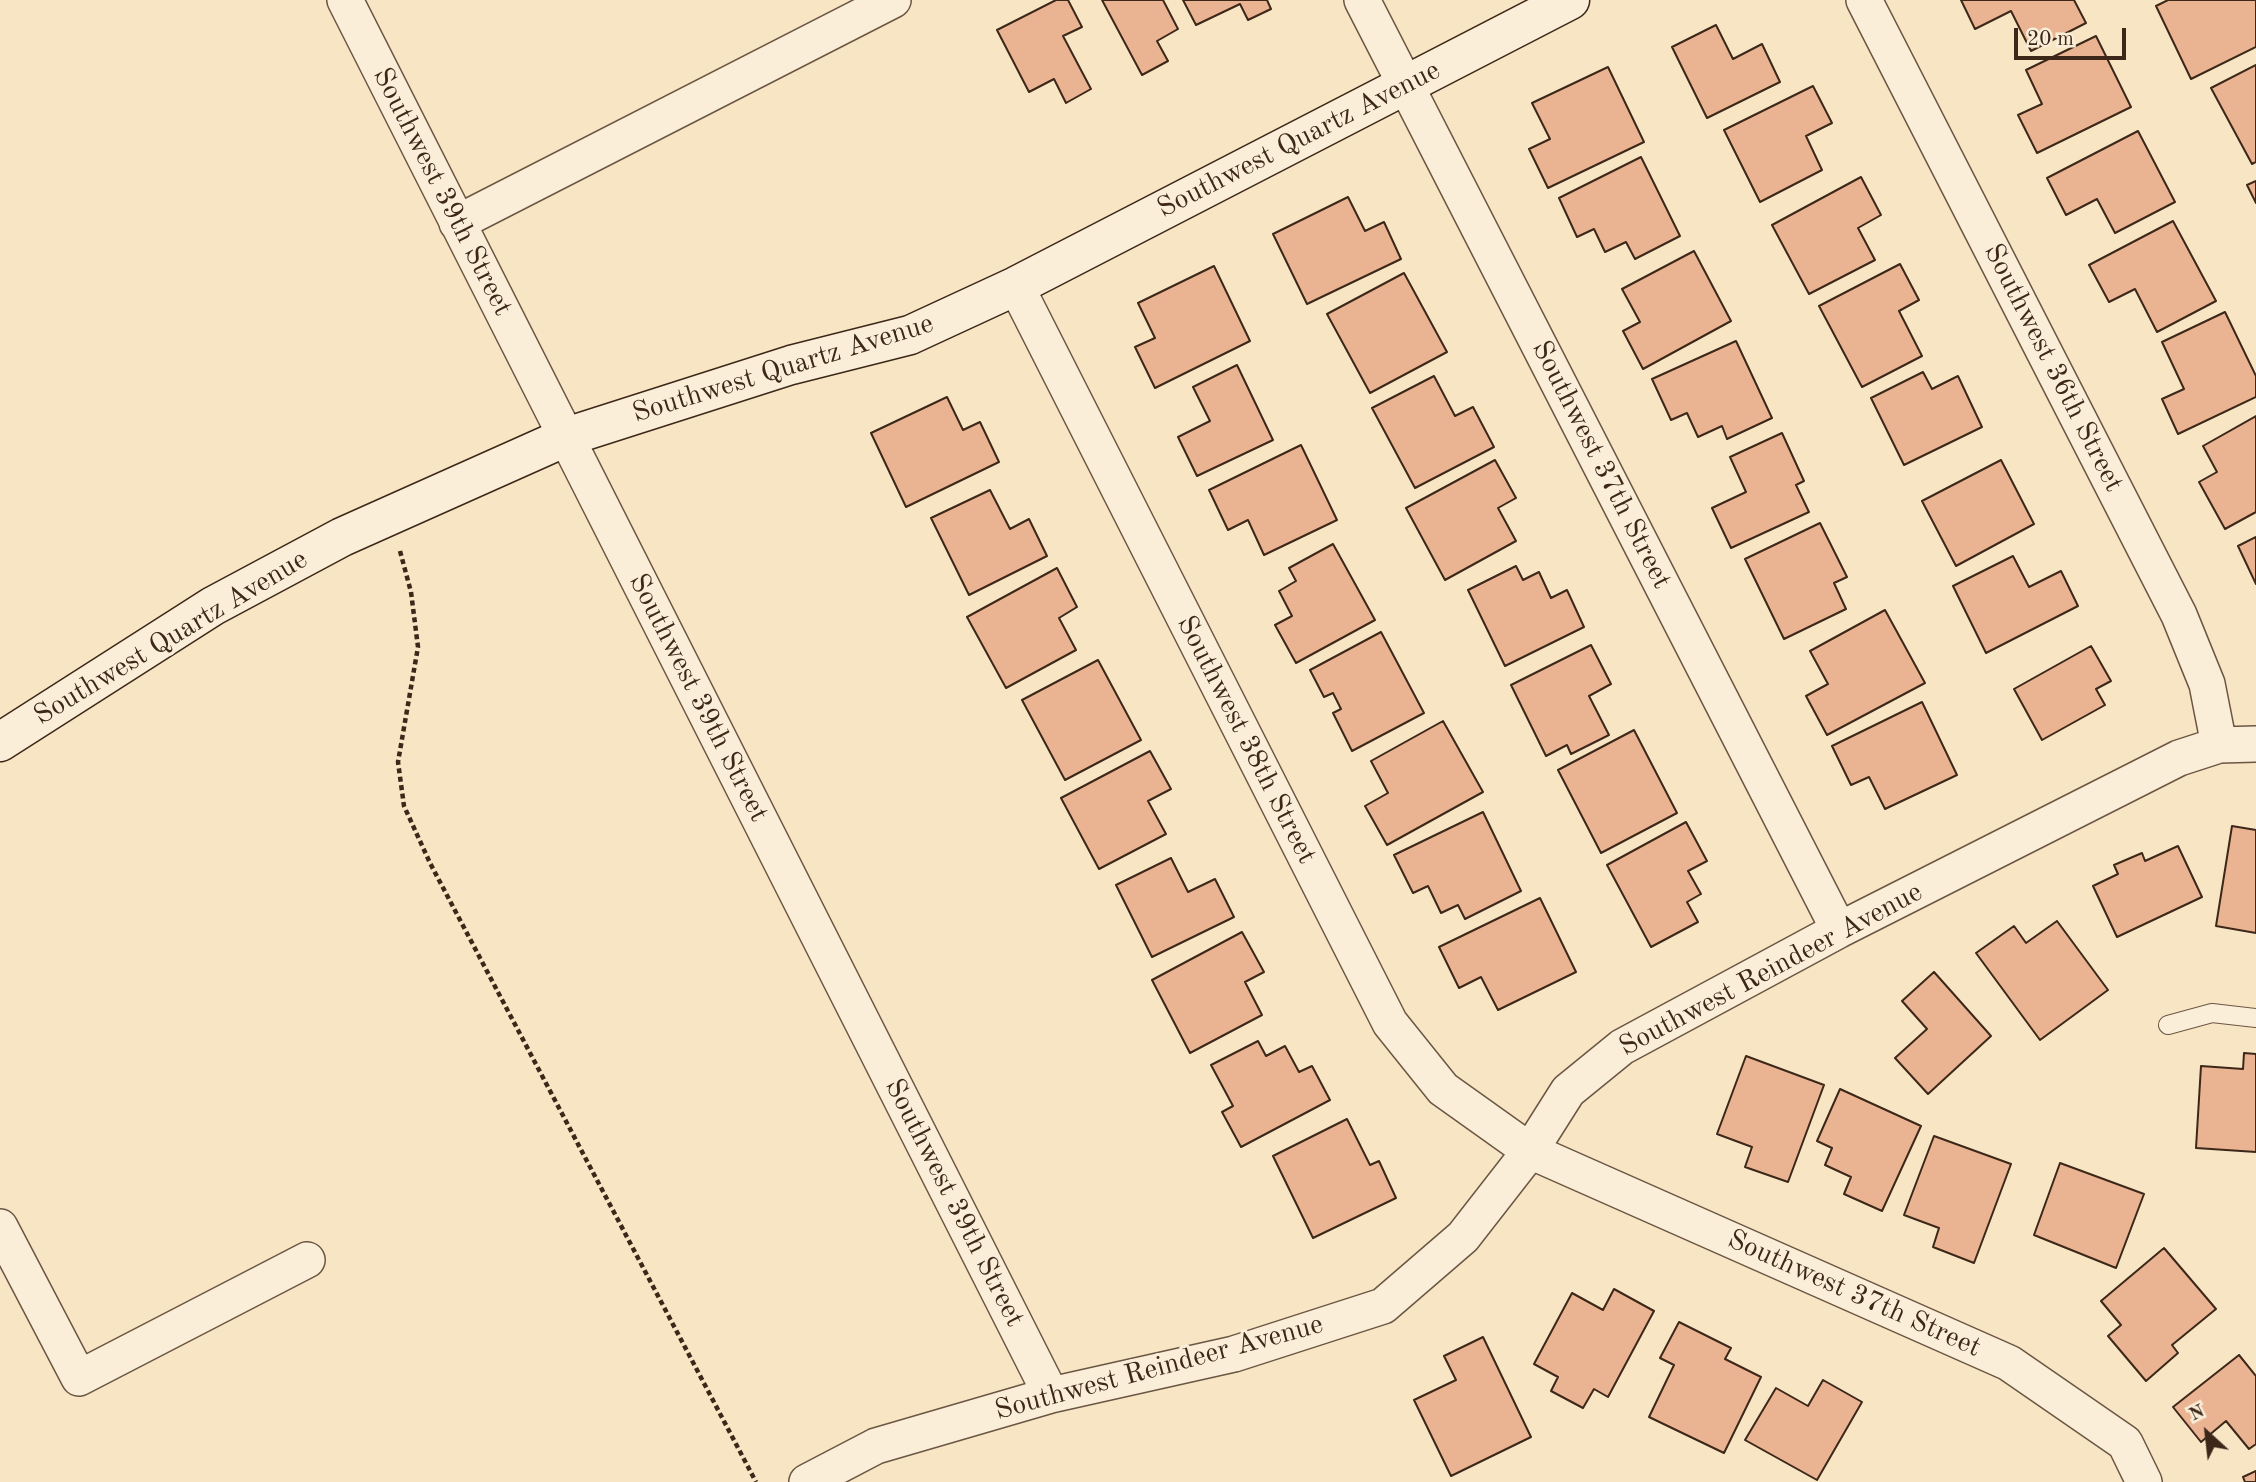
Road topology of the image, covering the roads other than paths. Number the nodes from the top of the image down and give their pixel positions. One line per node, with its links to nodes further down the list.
1 (345, 0): 7 (street, Southwest 39th Street)
2 (892, 0): 7 (street)
3 (1362, 0): 6 (street, Southwest 37th Street)
4 (1570, 0): 6 (street, Southwest Quartz Avenue)
5 (1864, 0): 12 (street, Southwest 36th Street)
6 (1406, 85): 8 (street, Southwest Quartz Avenue); 13 (street, Southwest 37th Street)
7 (457, 223): 9 (street, Southwest 39th Street)
8 (1017, 286): 9 (street, Southwest Quartz Avenue); 16 (street, Southwest 38th Street)
9 (566, 437): 10 (street, Southwest Quartz Avenue); 19 (street, Southwest 39th Street)
10 (0, 742)
11 (2256, 744): 12 (street, Southwest Reindeer Avenue)
12 (2219, 745): 13 (street, Southwest Reindeer Avenue)
13 (1839, 930): 16 (street, Southwest Reindeer Avenue)
14 (2256, 1018): 15 (lane)
15 (2168, 1025)
16 (1530, 1151): 19 (street, Southwest Reindeer Avenue); 21 (street, Southwest 37th Street)
17 (0, 1227): 18 (street)
18 (307, 1260)
19 (1051, 1395): 20 (street, Southwest Reindeer Avenue)
20 (807, 1482)
21 (2144, 1482)

